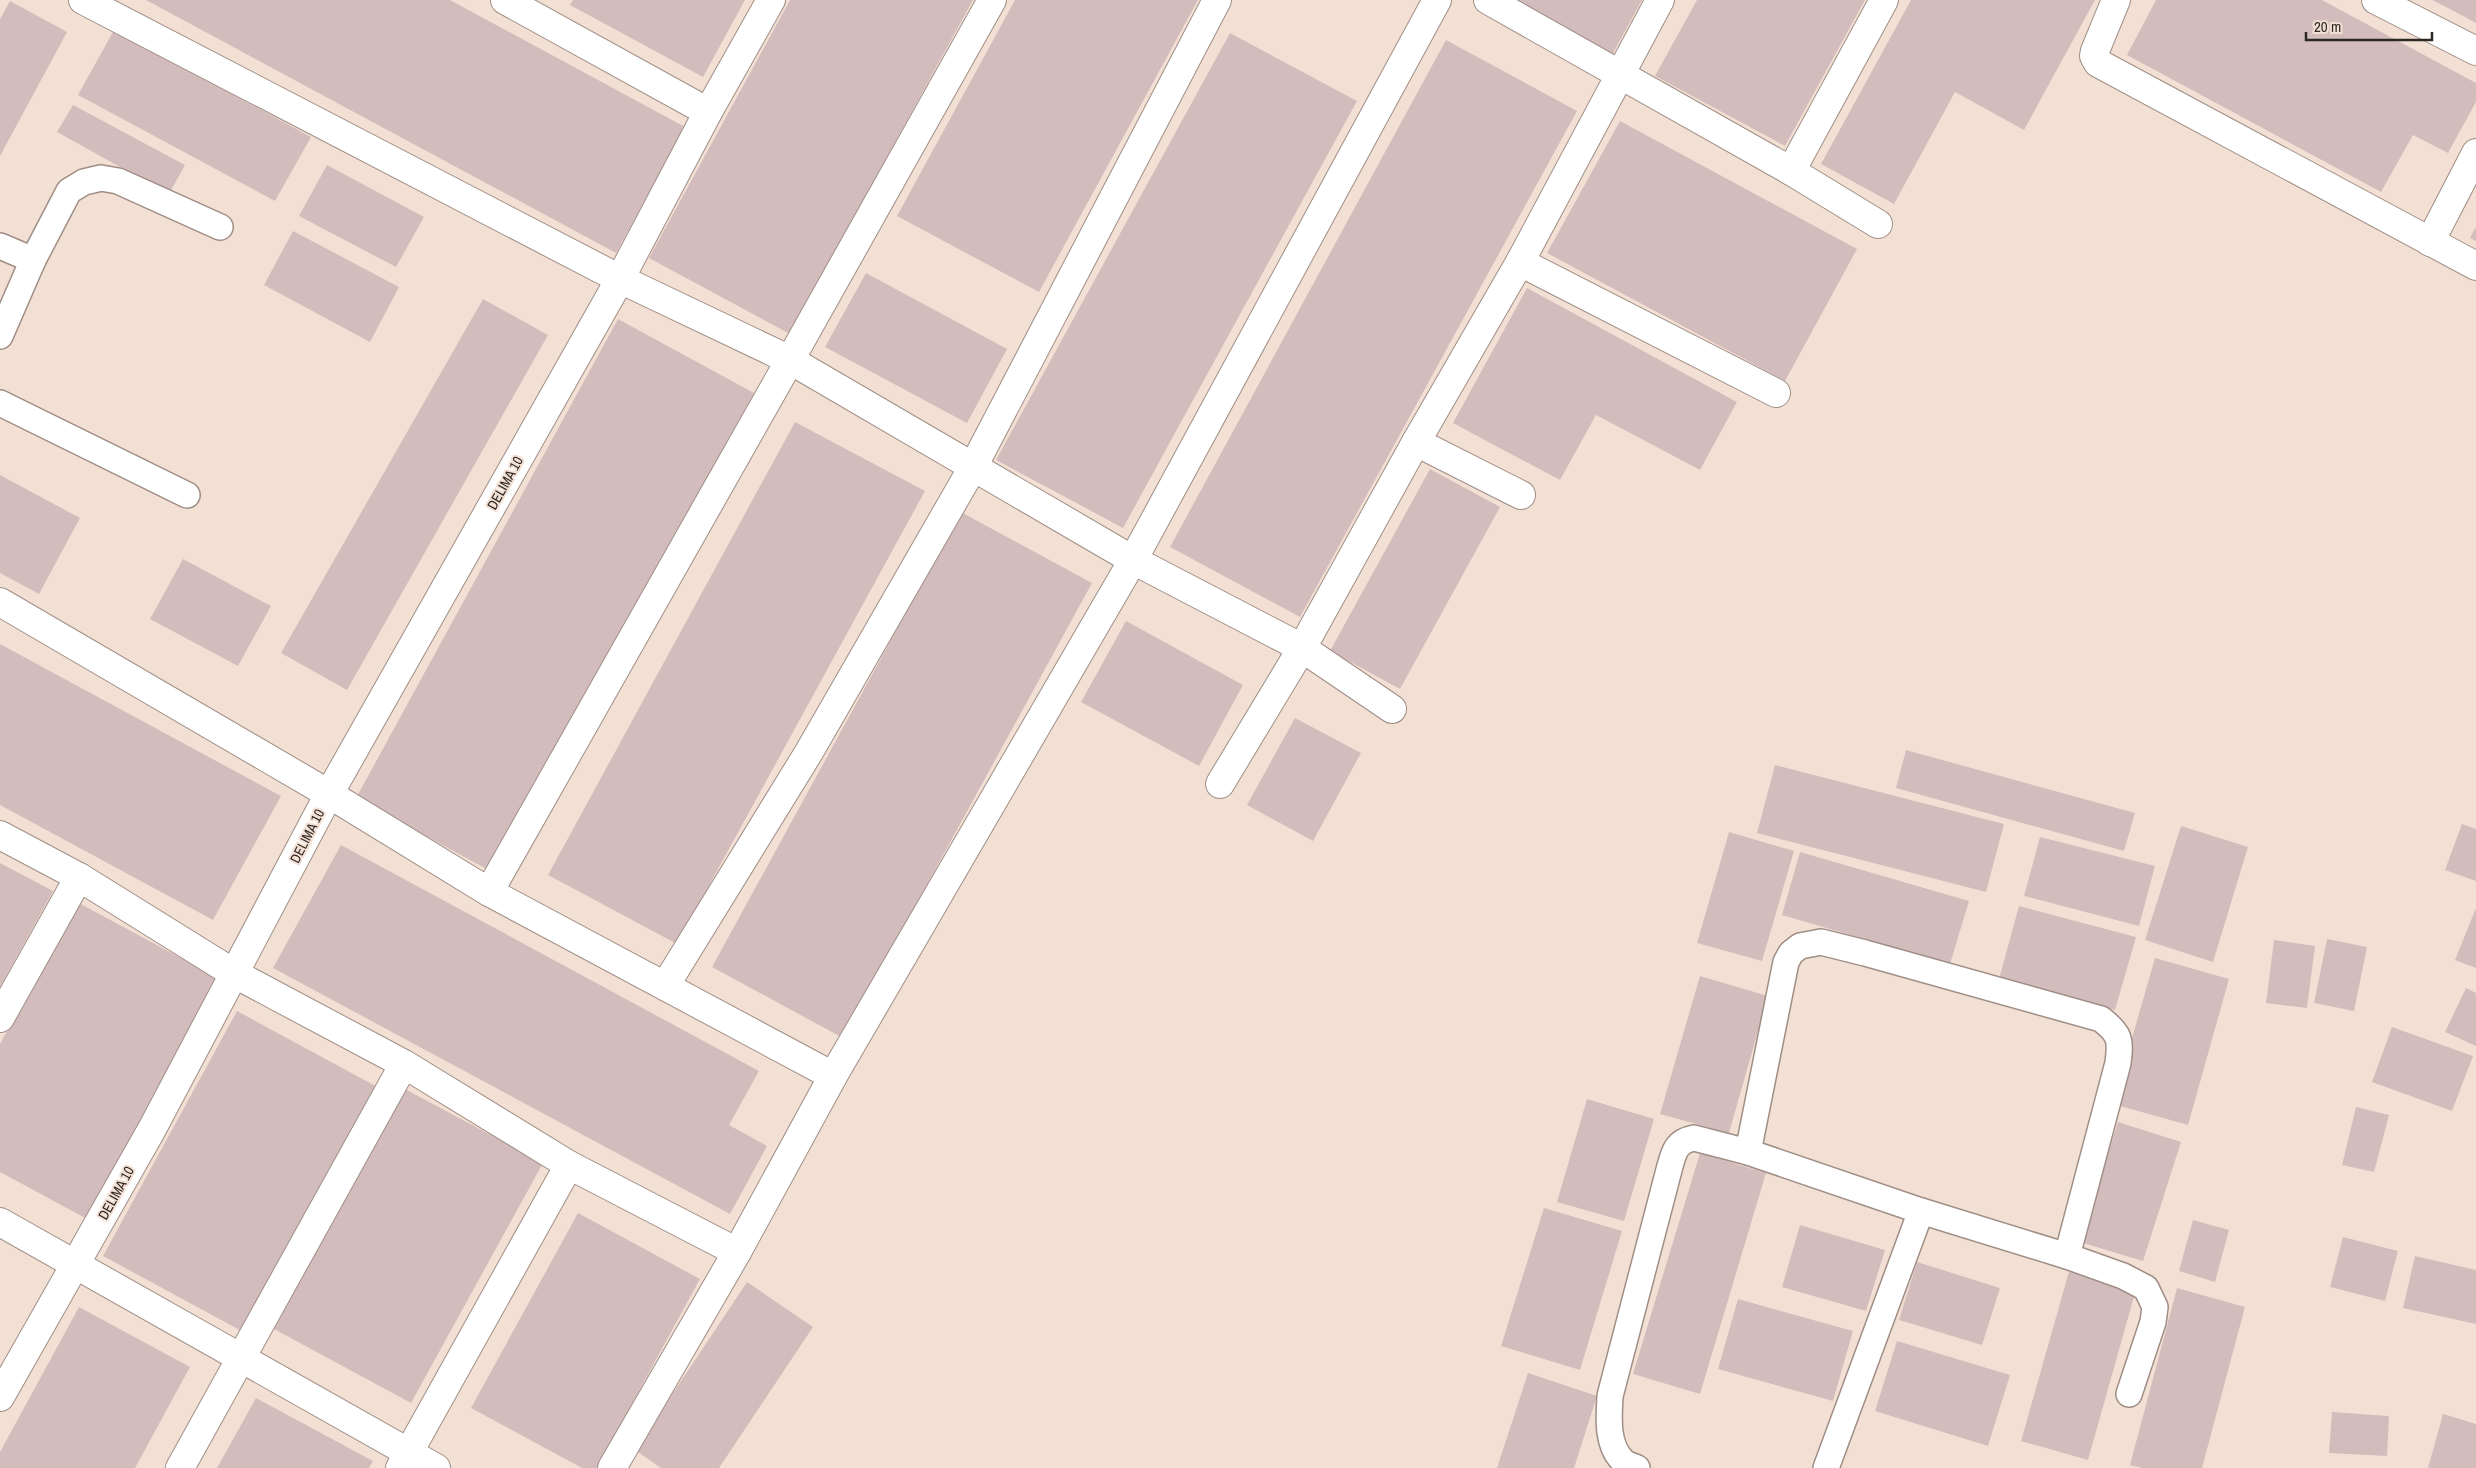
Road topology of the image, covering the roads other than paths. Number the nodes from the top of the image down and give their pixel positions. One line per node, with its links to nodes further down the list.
1 (83, 0): 12 (street)
2 (505, 0): 13 (street)
3 (771, 0): 16 (street, DELIMA 10)
4 (992, 0): 28 (street)
5 (1217, 0): 32 (street)
6 (1437, 0): 35 (street)
7 (1488, 0): 15 (street)
8 (1660, 0): 15 (street)
9 (1884, 0): 18 (street)
10 (2116, 0): 21 (street)
11 (2376, 0): 14 (street)
12 (117, 8): 26 (street)
13 (544, 9): 16 (street)
14 (2476, 51)
15 (1620, 74): 18 (street); 24 (street)
16 (708, 112): 26 (street, DELIMA 10)
17 (2476, 153): 21 (street)
18 (1791, 171): 19 (street)
19 (1878, 224)
20 (220, 227): 23 (lane)
21 (2430, 242): 25 (street)
22 (0, 246): 23 (lane)
23 (33, 260): 27 (lane)
24 (1520, 262): 29 (street); 31 (street)
25 (2476, 266)
26 (620, 279): 28 (street); 40 (street, DELIMA 10)
27 (0, 336)
28 (790, 360): 32 (street); 43 (street)
29 (1776, 393)
30 (0, 403): 33 (lane)
31 (1416, 442): 34 (street); 37 (street)
32 (973, 468): 35 (street); 45 (street)
33 (187, 495)
34 (1522, 495)
35 (1133, 560): 37 (street); 48 (street)
36 (0, 602): 40 (street)
37 (1302, 648): 38 (street); 39 (street)
38 (1392, 709)
39 (1220, 784)
40 (329, 794): 43 (street); 44 (street, DELIMA 10)
41 (0, 835): 42 (street)
42 (79, 877): 44 (street); 46 (street)
43 (489, 892): 45 (street)
44 (235, 974): 47 (street); 55 (street, DELIMA 10)
45 (665, 986): 48 (street)
46 (0, 1018)
47 (404, 1064): 50 (street); 56 (street)
48 (833, 1076): 53 (street)
49 (1748, 1152): 51 (lane); 54 (lane); 63 (lane)
50 (569, 1165): 53 (street); 59 (street)
51 (1921, 1211): 54 (lane); 64 (lane)
52 (0, 1222): 55 (street)
53 (737, 1252): 62 (street)
54 (2067, 1256): 57 (lane)
55 (76, 1264): 56 (street); 58 (street, DELIMA 10)
56 (240, 1357): 59 (street); 60 (street)
57 (2129, 1394)
58 (0, 1397)
59 (404, 1461): 61 (street)
60 (180, 1468)
61 (436, 1468)
62 (612, 1468)
63 (1637, 1468)
64 (1826, 1468)

